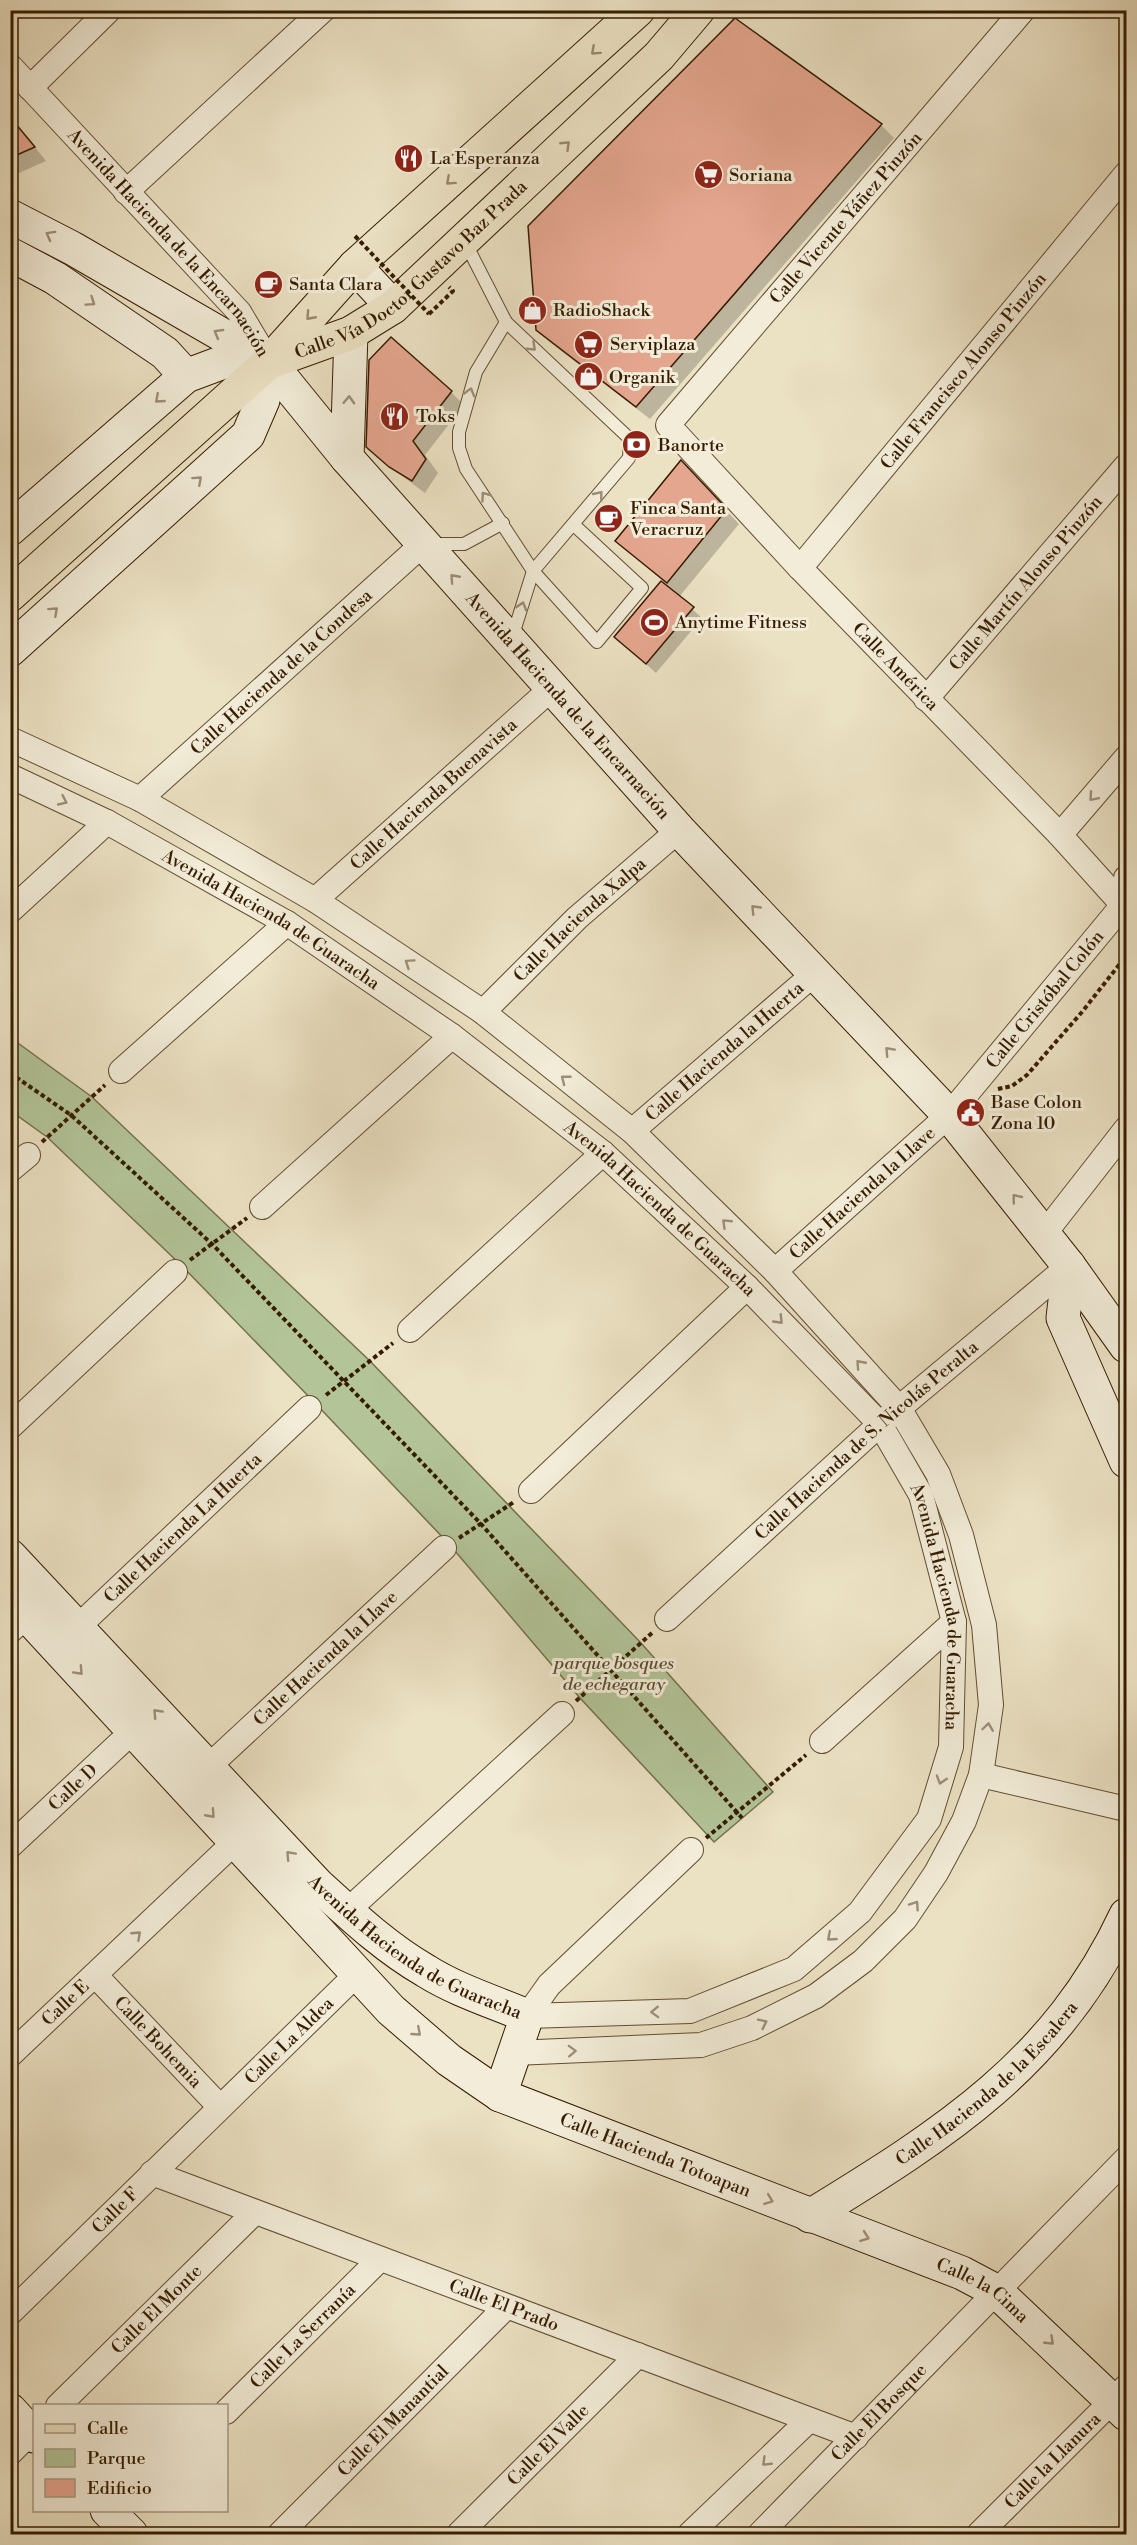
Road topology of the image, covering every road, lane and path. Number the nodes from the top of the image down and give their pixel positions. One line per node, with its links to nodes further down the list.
1 (109, 10): 7 (street)
2 (323, 10): 9 (street)
3 (638, 10): 12 (main road, Calle Vía Doctor Gustavo Baz Prada, one-way to 12)
4 (698, 10): 11 (main road, Calle Vía Doctor Gustavo Baz Prada, one-way to 4)
5 (1023, 10): 20 (street, Calle Vicente Yáñez Pinzón)
6 (10, 66): 7 (street, Avenida Hacienda de la Encarnación)
7 (30, 88): 9 (street, Avenida Hacienda de la Encarnación)
8 (1126, 174): 27 (street, Calle Francisco Alonso Pinzón)
9 (126, 192): 18 (street, Avenida Hacienda de la Encarnación)
10 (10, 216): 18 (main road, one-way to 10)
11 (465, 242): 15 (main road, Calle Vía Doctor Gustavo Baz Prada); 16 (lane)
12 (356, 250): 14 (path, bridge); 15 (main road); 18 (main road, Calle Vía Doctor Gustavo Baz Prada, one-way to 18)
13 (15, 262): 19 (main road, one-way to 19)
14 (453, 291)
15 (393, 307): 17 (main road, Calle Vía Doctor Gustavo Baz Prada)
16 (506, 322): 23 (lane, one-way to 16); 24 (lane)
17 (351, 333): 18 (main road, Calle Vía Doctor Gustavo Baz Prada); 21 (main road, one-way to 17)
18 (269, 362): 19 (main road, Calle Vía Doctor Gustavo Baz Prada); 21 (main road, Avenida Hacienda de la Encarnación); 29 (main road, Calle Vía Doctor Gustavo Baz Prada); 31 (main road, Calle Vía Doctor Gustavo Baz Prada, one-way to 18)
19 (186, 376): 25 (main road, Calle Vía Doctor Gustavo Baz Prada, one-way to 25)
20 (668, 425): 27 (street, Calle América)
21 (347, 458): 26 (main road, Avenida Hacienda de la Encarnación)
22 (1126, 466): 33 (street, Calle Martín Alonso Pinzón)
23 (503, 523): 26 (lane); 28 (lane)
24 (574, 525): 28 (lane); 28 (lane)
25 (10, 529)
26 (423, 544): 30 (main road, Avenida Hacienda de la Encarnación, one-way to 26); 37 (street, Calle Hacienda de la Condesa)
27 (800, 568): 33 (street, Calle América)
28 (532, 571): 30 (lane, one-way to 28)
29 (10, 596)
30 (511, 642): 32 (main road, Avenida Hacienda de la Encarnación)
31 (10, 650)
32 (552, 688): 40 (main road, Avenida Hacienda de la Encarnación); 44 (street, Calle Hacienda Buenavista)
33 (926, 699): 41 (street, Calle América)
34 (10, 739): 37 (street, Avenida Hacienda de Guaracha)
35 (1126, 758): 41 (street, one-way to 41)
36 (10, 776): 38 (street, Avenida Hacienda de Guaracha, one-way to 38)
37 (140, 799): 39 (street, Avenida Hacienda de Guaracha)
38 (107, 822): 42 (street, Avenida Hacienda de Guaracha); 46 (street)
39 (190, 828): 42 (street); 44 (street, Avenida Hacienda de Guaracha)
40 (680, 830): 49 (main road, Avenida Hacienda de la Encarnación, one-way to 40); 50 (street, Calle Hacienda Xalpa)
41 (1060, 835): 45 (street, Calle América)
42 (173, 859): 47 (street, Avenida Hacienda de Guaracha)
43 (1126, 878): 45 (street)
44 (315, 900): 50 (street, Avenida Hacienda de Guaracha, one-way to 44)
45 (1123, 905): 57 (street, Calle Cristóbal Colón)
46 (10, 911)
47 (287, 923): 51 (street, Avenida Hacienda de Guaracha); 54 (street)
48 (1126, 956): 57 (path)
49 (815, 973): 57 (main road, Avenida Hacienda de la Encarnación, one-way to 49); 61 (street, Calle Hacienda la Huerta)
50 (483, 1012): 52 (street, Avenida Hacienda de Guaracha)
51 (453, 1036): 53 (street, Avenida Hacienda de Guaracha); 64 (street)
52 (512, 1037): 53 (street); 56 (street, Avenida Hacienda de Guaracha, one-way to 52)
53 (485, 1061): 59 (street, Avenida Hacienda de Guaracha)
54 (121, 1071): 58 (path)
55 (10, 1073): 58 (path)
56 (596, 1102): 59 (street); 61 (street, Avenida Hacienda de Guaracha)
57 (958, 1105): 65 (main road, Avenida Hacienda de la Encarnación, one-way to 57); 68 (street, Calle Hacienda la Llave)
58 (71, 1115): 63 (path); 66 (path)
59 (568, 1126): 62 (street, Avenida Hacienda de Guaracha)
60 (1126, 1129): 65 (street)
61 (632, 1131): 68 (street, Avenida Hacienda de Guaracha, one-way to 61)
62 (603, 1153): 70 (street, Avenida Hacienda de Guaracha); 71 (street)
63 (19, 1163)
64 (262, 1207): 66 (path)
65 (1044, 1234): 67 (main road, Avenida Hacienda de la Encarnación)
66 (212, 1244): 69 (path); 73 (path)
67 (1069, 1266): 72 (main road, Avenida Hacienda de la Encarnación); 75 (street, Calle Hacienda de S. Nicolás Peralta); 78 (main road)
68 (776, 1271): 75 (street, Avenida Hacienda de Guaracha, one-way to 68)
69 (175, 1272): 77 (street)
70 (747, 1287): 76 (street, Avenida Hacienda de Guaracha, one-way to 76); 79 (street)
71 (410, 1330): 73 (path)
72 (1126, 1346)
73 (345, 1381): 74 (path); 80 (path)
74 (309, 1408): 86 (street, Calle Hacienda La Huerta)
75 (899, 1408): 76 (street, Calle Hacienda de S. Nicolás Peralta); 92 (street, Avenida Hacienda de Guaracha, one-way to 75)
76 (880, 1424): 84 (street, Calle Hacienda de S. Nicolás Peralta); 85 (street, Avenida Hacienda de Guaracha)
77 (10, 1427)
78 (1126, 1461)
79 (531, 1491): 80 (path)
80 (481, 1524): 81 (path); 87 (path)
81 (444, 1548): 91 (street, Calle Hacienda la Llave)
82 (10, 1556): 86 (main road, Avenida Hacienda de Guaracha)
83 (16, 1614): 86 (main road, Avenida Hacienda de Guaracha)
84 (667, 1619): 87 (path)
85 (954, 1622): 90 (street); 106 (street, Avenida Hacienda de Guaracha, one-way to 106)
86 (67, 1637): 89 (main road, Avenida Hacienda de Guaracha, one-way to 89); 91 (main road, Avenida Hacienda de Guaracha, one-way to 86)
87 (611, 1670): 88 (path); 94 (path)
88 (562, 1714): 100 (street)
89 (134, 1730): 96 (main road, Avenida Hacienda de Guaracha, one-way to 96); 97 (street, Calle D)
90 (822, 1741): 94 (path)
91 (207, 1767): 99 (main road, Avenida Hacienda de Guaracha, one-way to 91)
92 (981, 1775): 93 (street); 107 (street, Avenida Hacienda de Guaracha, one-way to 92)
93 (1126, 1809)
94 (737, 1812): 95 (path); 98 (path)
95 (742, 1818)
96 (236, 1841): 99 (main road, Avenida Hacienda de Guaracha); 104 (street, Calle E, one-way to 96)
97 (10, 1846)
98 (691, 1850): 106 (street)
99 (307, 1896): 100 (main road, Avenida Hacienda de Guaracha); 103 (main road, Avenida Hacienda de Guaracha)
100 (347, 1911): 102 (main road, Avenida Hacienda de Guaracha)
101 (1126, 1915): 114 (main road, Calle Hacienda de la Escalera)
102 (427, 1972): 105 (main road); 106 (main road, Avenida Hacienda de Guaracha)
103 (358, 1973): 105 (main road, Avenida Hacienda de Guaracha); 110 (street, Calle La Aldea)
104 (95, 1975): 108 (street, Calle E); 110 (street, Calle Bohemia)
105 (391, 2010): 109 (main road, Avenida Hacienda de Guaracha, one-way to 109)
106 (527, 2016): 107 (main road)
107 (514, 2053): 109 (main road)
108 (10, 2055)
109 (500, 2095): 114 (main road, Calle Hacienda Totoapan, one-way to 114)
110 (220, 2107): 112 (street, Calle F)
111 (1126, 2159): 116 (street)
112 (152, 2173): 113 (street, Calle El Prado); 118 (street, Calle F)
113 (255, 2212): 115 (street, Calle El Prado); 121 (street, Calle El Monte)
114 (810, 2216): 116 (main road, Calle la Cima, one-way to 116)
115 (380, 2259): 117 (street, Calle El Prado); 122 (street, Calle La Serranía)
116 (996, 2291): 120 (main road, Calle la Cima, one-way to 120); 124 (street, Calle El Bosque)
117 (506, 2307): 119 (street, Calle El Prado); 125 (street, Calle El Manantial)
118 (10, 2313)
119 (638, 2355): 123 (street, Calle El Prado); 126 (street, Calle El Valle)
120 (1122, 2400): 129 (street, Calle la Llanura)
121 (60, 2404)
122 (228, 2410)
123 (808, 2421): 124 (street, Calle El Prado); 127 (street, one-way to 127)
124 (856, 2437): 128 (street, Calle El Bosque)
125 (280, 2535)
126 (459, 2535)
127 (690, 2535)
128 (760, 2535)
129 (979, 2535)

